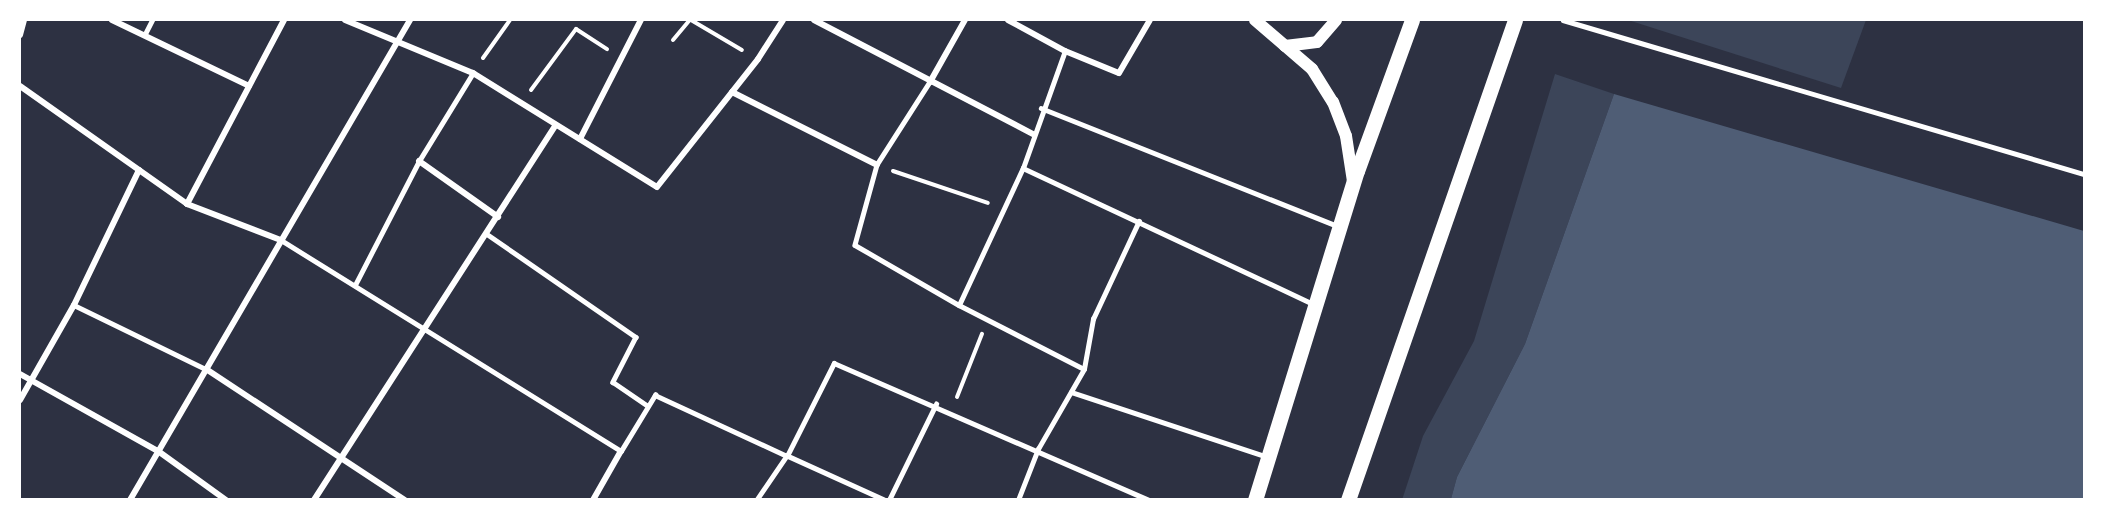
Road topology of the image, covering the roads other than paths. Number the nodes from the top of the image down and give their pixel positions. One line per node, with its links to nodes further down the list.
1 (24, 20): 19 (street)
2 (112, 20): 18 (street)
3 (152, 20): 18 (lane)
4 (284, 20): 25 (street)
5 (345, 20): 20 (street)
6 (410, 20): 20 (street)
7 (641, 20): 32 (street)
8 (783, 20): 27 (street)
9 (814, 20): 24 (street)
10 (965, 20): 24 (street)
11 (1008, 20): 22 (street)
12 (1150, 20): 22 (street)
13 (1255, 20): 21 (main road)
14 (1336, 20): 21 (main road)
15 (1412, 20): 38 (main road)
16 (1515, 20): 75 (main road)
17 (1563, 20): 37 (lane)
18 (146, 34): 25 (street)
19 (20, 35)
20 (398, 40): 23 (street); 44 (street)
21 (1286, 46): 38 (main road)
22 (1065, 51): 29 (lane)
23 (472, 73): 30 (street); 33 (lane)
24 (930, 82): 31 (street); 34 (lane)
25 (249, 86): 39 (street)
26 (21, 89): 28 (street); 36 (street)
27 (732, 93): 32 (street); 34 (street)
28 (20, 100)
29 (1041, 108): 31 (lane); 42 (lane)
30 (556, 125): 32 (street); 40 (street)
31 (1033, 134): 35 (lane)
32 (580, 139)
33 (419, 161): 40 (street); 45 (lane)
34 (877, 165): 47 (lane)
35 (1023, 168): 41 (lane); 47 (lane)
36 (139, 170): 39 (street); 46 (street)
37 (2085, 174)
38 (1353, 183): 42 (main road)
39 (187, 204): 44 (street)
40 (498, 217): 43 (street)
41 (1139, 221): 48 (lane); 51 (lane)
42 (1339, 227): 48 (main road)
43 (487, 234): 49 (street); 57 (lane)
44 (281, 240): 45 (lane); 50 (street)
45 (355, 285): 49 (lane)
46 (74, 305): 50 (lane); 53 (street)
47 (959, 305): 51 (lane)
48 (1315, 305): 62 (main road)
49 (426, 330): 60 (lane); 63 (street)
50 (206, 369): 59 (street); 63 (street)
51 (1084, 369): 54 (lane)
52 (20, 374): 53 (street)
53 (33, 381): 55 (street); 59 (street)
54 (1071, 392): 58 (lane); 62 (lane)
55 (20, 400)
56 (936, 404): 58 (lane); 61 (lane); 71 (lane)
57 (648, 406): 60 (lane); 61 (lane)
58 (1038, 449): 72 (lane); 73 (lane)
59 (158, 451): 64 (street); 65 (street)
60 (621, 452): 68 (street)
61 (787, 456): 69 (lane); 70 (lane)
62 (1268, 457): 74 (main road)
63 (343, 460): 66 (street); 67 (street)
64 (130, 500)
65 (226, 500)
66 (314, 500)
67 (405, 500)
68 (593, 500)
69 (757, 500)
70 (884, 500)
71 (889, 500)
72 (1018, 500)
73 (1149, 500)
74 (1254, 500)
75 (1348, 500)

